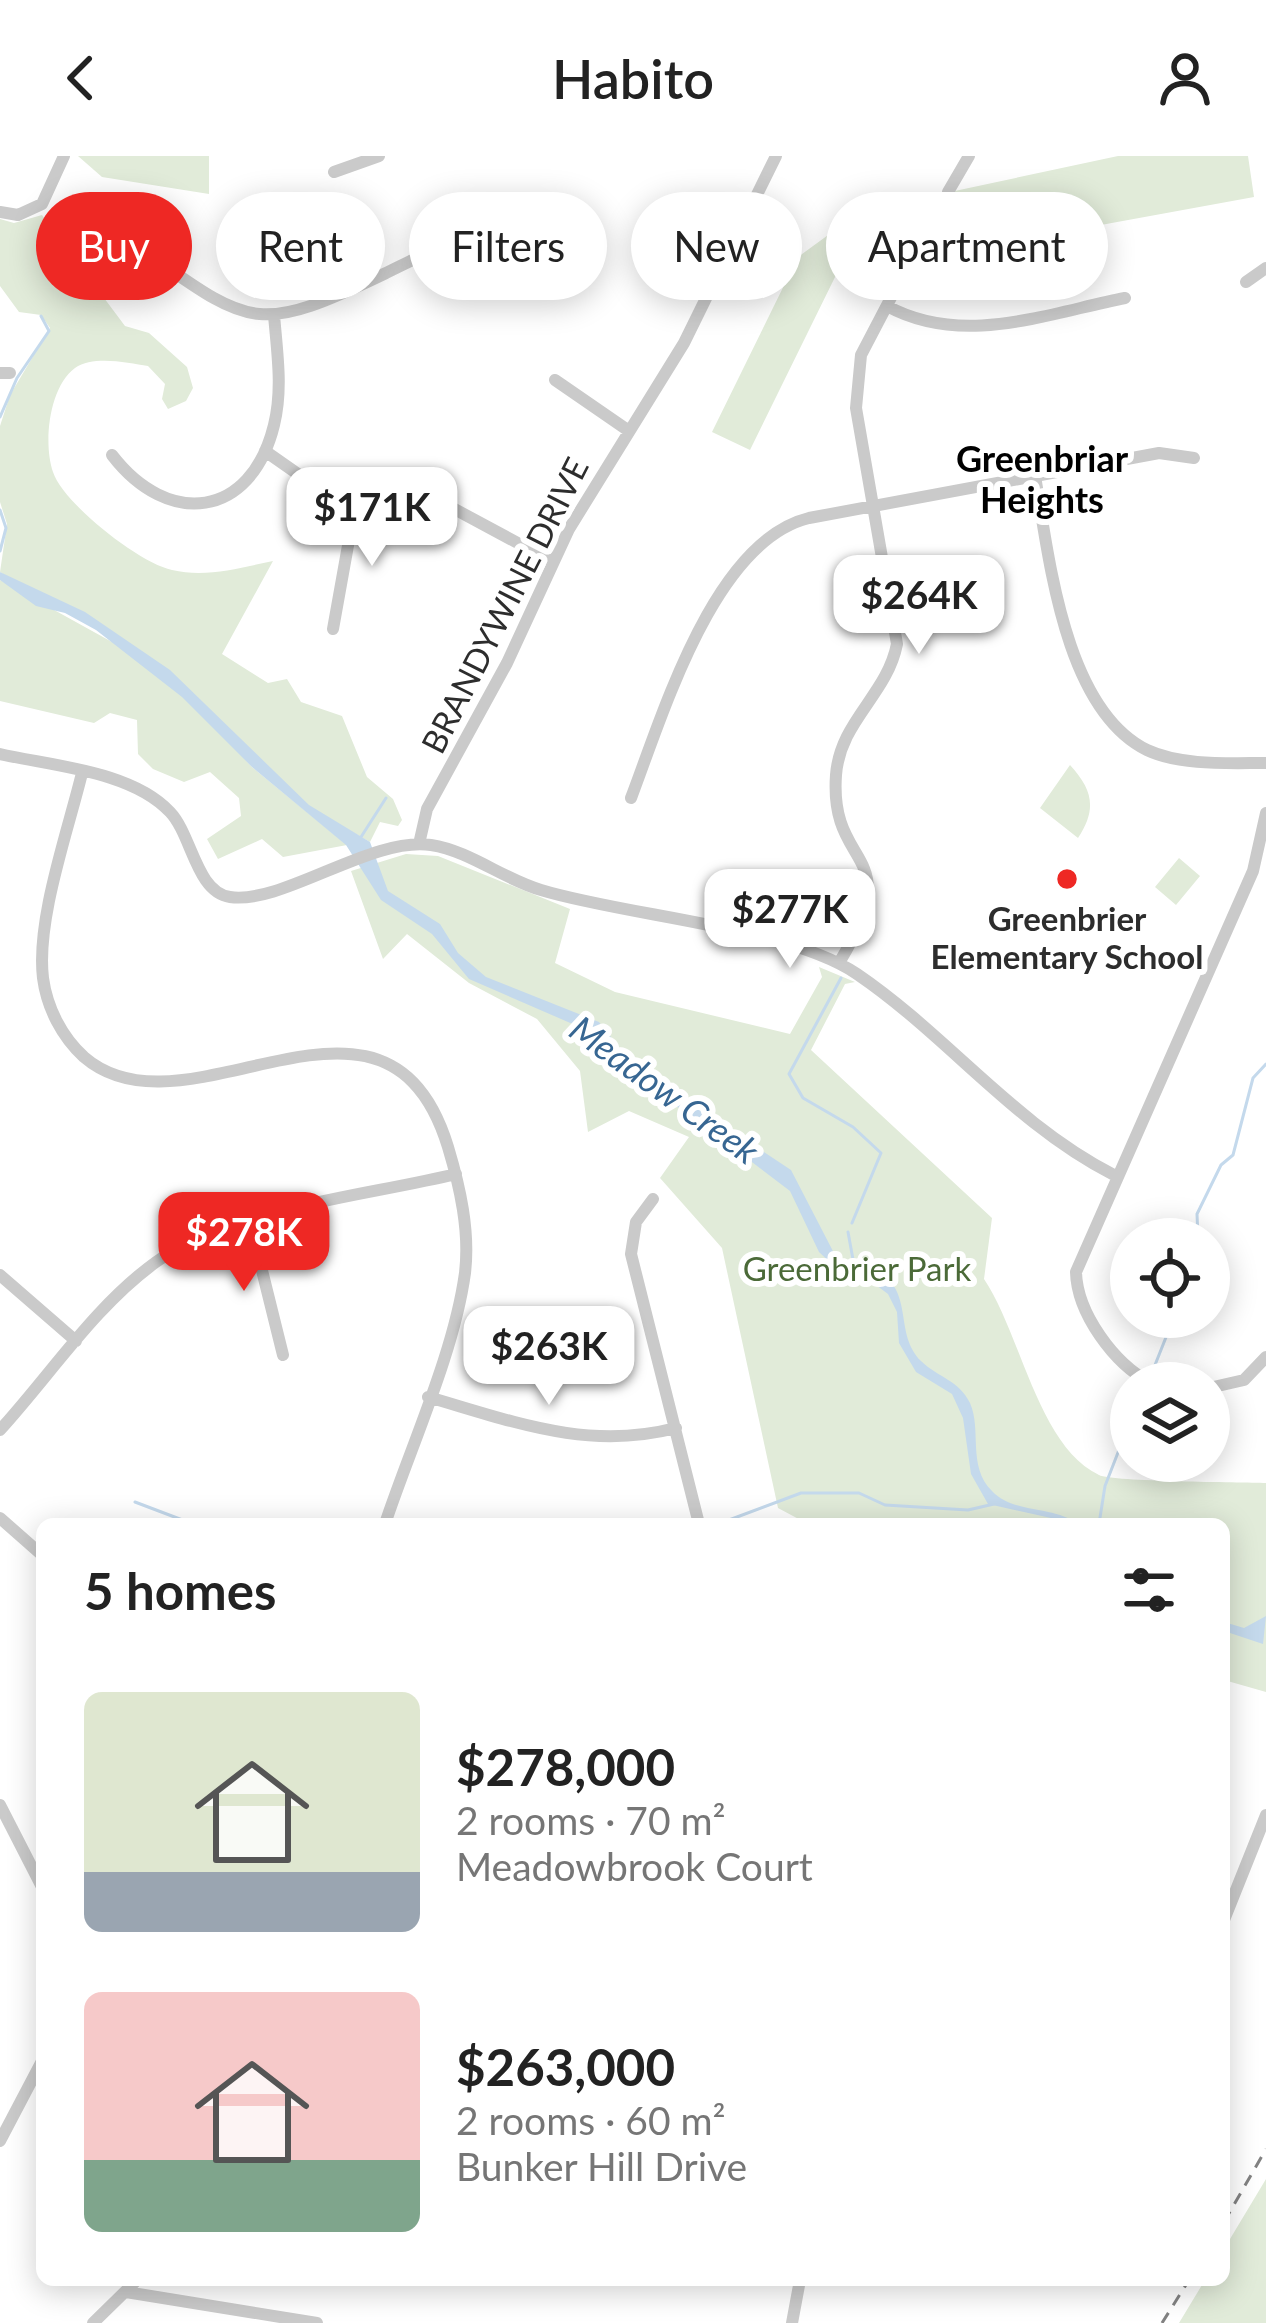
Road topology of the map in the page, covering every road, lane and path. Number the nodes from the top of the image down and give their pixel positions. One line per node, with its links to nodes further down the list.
1 (64, 156): 8 (street)
2 (379, 156): 5 (street)
3 (776, 156): 6 (street, BRANDYWINE DRIVE)
4 (969, 156): 7 (street)
5 (334, 172)
6 (758, 192)
7 (948, 192)
8 (0, 212)
9 (409, 261): 17 (street)
10 (1266, 268): 11 (street)
11 (1246, 282)
12 (192, 287): 17 (street)
13 (1125, 298): 16 (street)
14 (705, 300): 19 (street, BRANDYWINE DRIVE)
15 (890, 300): 16 (street)
16 (887, 306): 25 (street)
17 (274, 315): 20 (street)
18 (555, 380): 19 (street)
19 (628, 431): 26 (street, BRANDYWINE DRIVE)
20 (265, 451): 21 (street); 24 (street)
21 (112, 455)
22 (1194, 458): 23 (street)
23 (1035, 476): 25 (street); 29 (street)
24 (356, 501): 26 (street); 27 (street)
25 (874, 507): 31 (street); 34 (street)
26 (554, 562): 33 (street, BRANDYWINE DRIVE)
27 (333, 629)
28 (0, 754): 30 (street)
29 (1266, 763)
30 (82, 773): 33 (street); 35 (street)
31 (632, 798)
32 (1266, 813): 36 (street)
33 (419, 844): 34 (street)
34 (839, 963): 36 (street)
35 (456, 1174): 38 (street); 45 (street)
36 (1114, 1175): 43 (street)
37 (653, 1199): 46 (street)
38 (250, 1222): 40 (street); 41 (street)
39 (0, 1275): 40 (street)
40 (76, 1342): 47 (street)
41 (283, 1355)
42 (1266, 1357): 44 (street)
43 (1124, 1362)
44 (1230, 1383)
45 (428, 1397): 46 (street); 49 (street)
46 (676, 1428): 50 (street)
47 (0, 1430)
48 (0, 1518): 51 (street)
49 (387, 1518)
50 (698, 1518)
51 (36, 1551)
52 (0, 1805): 54 (street)
53 (1266, 1815): 55 (street)
54 (36, 1875)
55 (1230, 1904)
56 (36, 2072): 57 (street)
57 (0, 2140)
58 (132, 2286): 60 (street)
59 (799, 2286): 63 (street)
60 (126, 2292): 61 (street); 62 (street)
61 (93, 2323)
62 (316, 2323)
63 (792, 2323)

